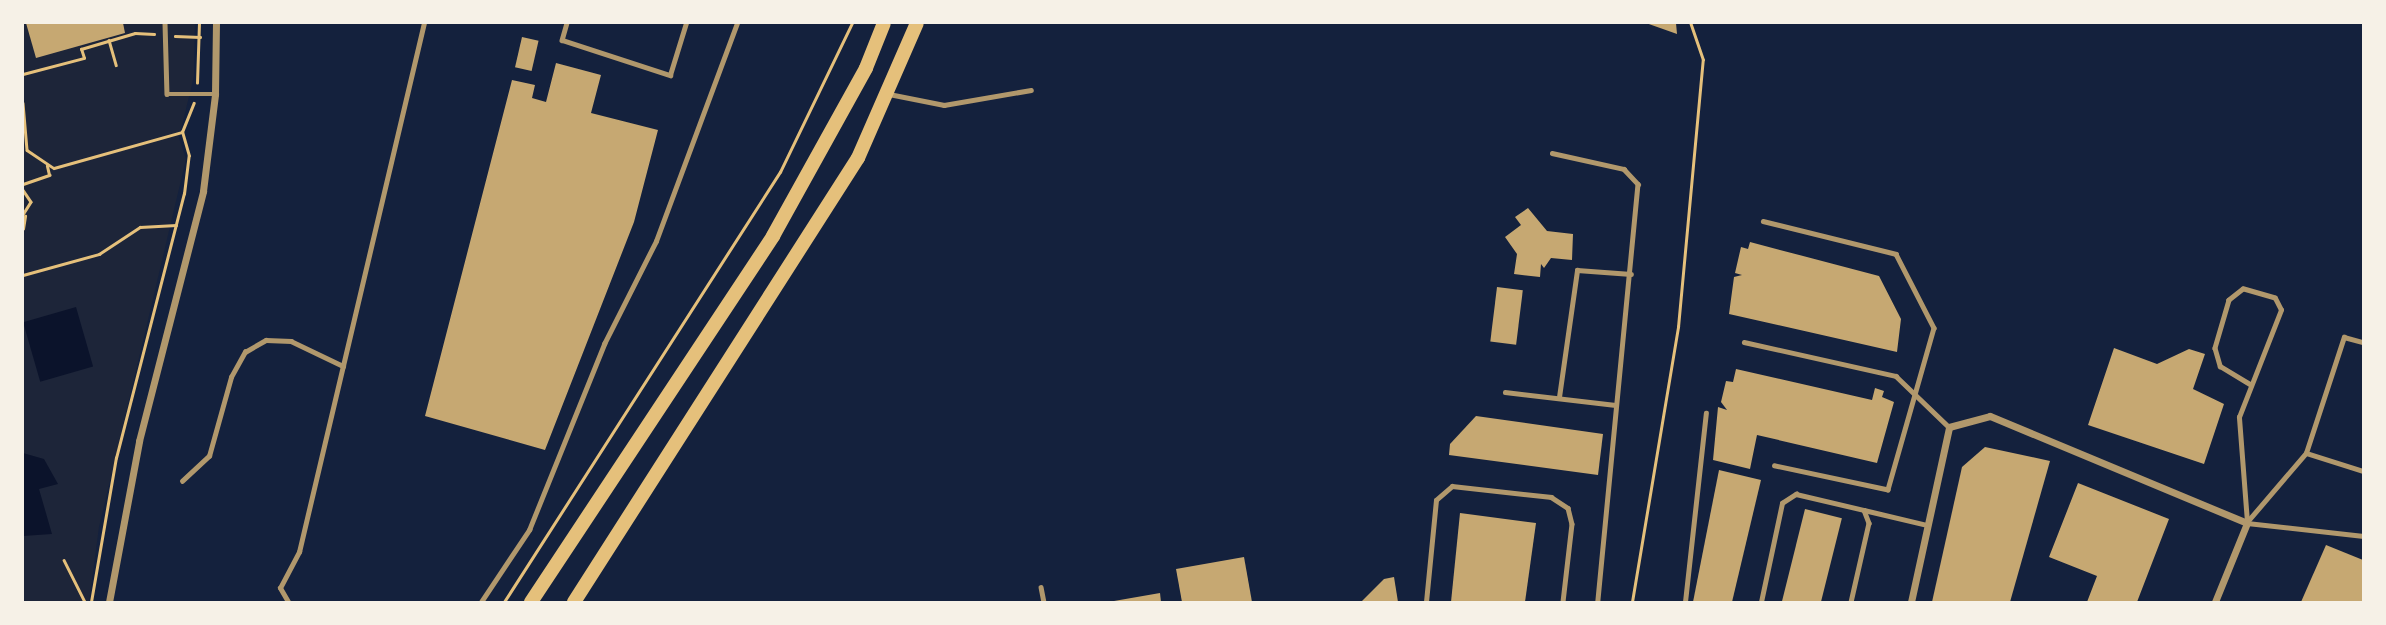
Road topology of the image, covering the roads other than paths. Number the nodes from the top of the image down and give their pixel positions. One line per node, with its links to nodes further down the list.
1 (165, 23): 10 (lane)
2 (216, 23): 10 (street)
3 (425, 23): 17 (lane)
4 (567, 23): 5 (lane)
5 (686, 23)
6 (737, 23): 36 (lane)
7 (884, 23): 37 (main road)
8 (918, 23): 11 (main road)
9 (1031, 90): 11 (lane)
10 (215, 93): 34 (street)
11 (888, 94): 38 (main road)
12 (1552, 153): 14 (lane)
13 (1763, 221): 20 (lane)
14 (1631, 274): 21 (lane); 22 (lane)
15 (1744, 342): 20 (lane)
16 (2363, 342): 25 (lane)
17 (343, 366): 28 (lane); 35 (lane)
18 (2250, 384): 18 (lane); 30 (lane)
19 (1505, 392): 21 (lane)
20 (1914, 393): 24 (lane); 26 (lane)
21 (1559, 397): 22 (lane)
22 (1615, 405): 42 (lane)
23 (1706, 414): 43 (lane)
24 (1949, 428): 30 (street); 31 (street)
25 (2306, 453): 27 (lane); 30 (lane)
26 (1775, 466)
27 (2363, 469)
28 (182, 481)
29 (1864, 510): 31 (lane); 44 (lane); 45 (lane)
30 (2247, 523): 32 (lane); 47 (street)
31 (1928, 525): 46 (street)
32 (2363, 536)
33 (1041, 587): 39 (lane)
34 (109, 602)
35 (288, 602)
36 (481, 602)
37 (531, 602)
38 (574, 602)
39 (1044, 602)
40 (1426, 602): 41 (lane)
41 (1563, 602)
42 (1598, 602)
43 (1685, 602)
44 (1761, 602)
45 (1851, 602)
46 (1911, 602)
47 (2215, 602)

